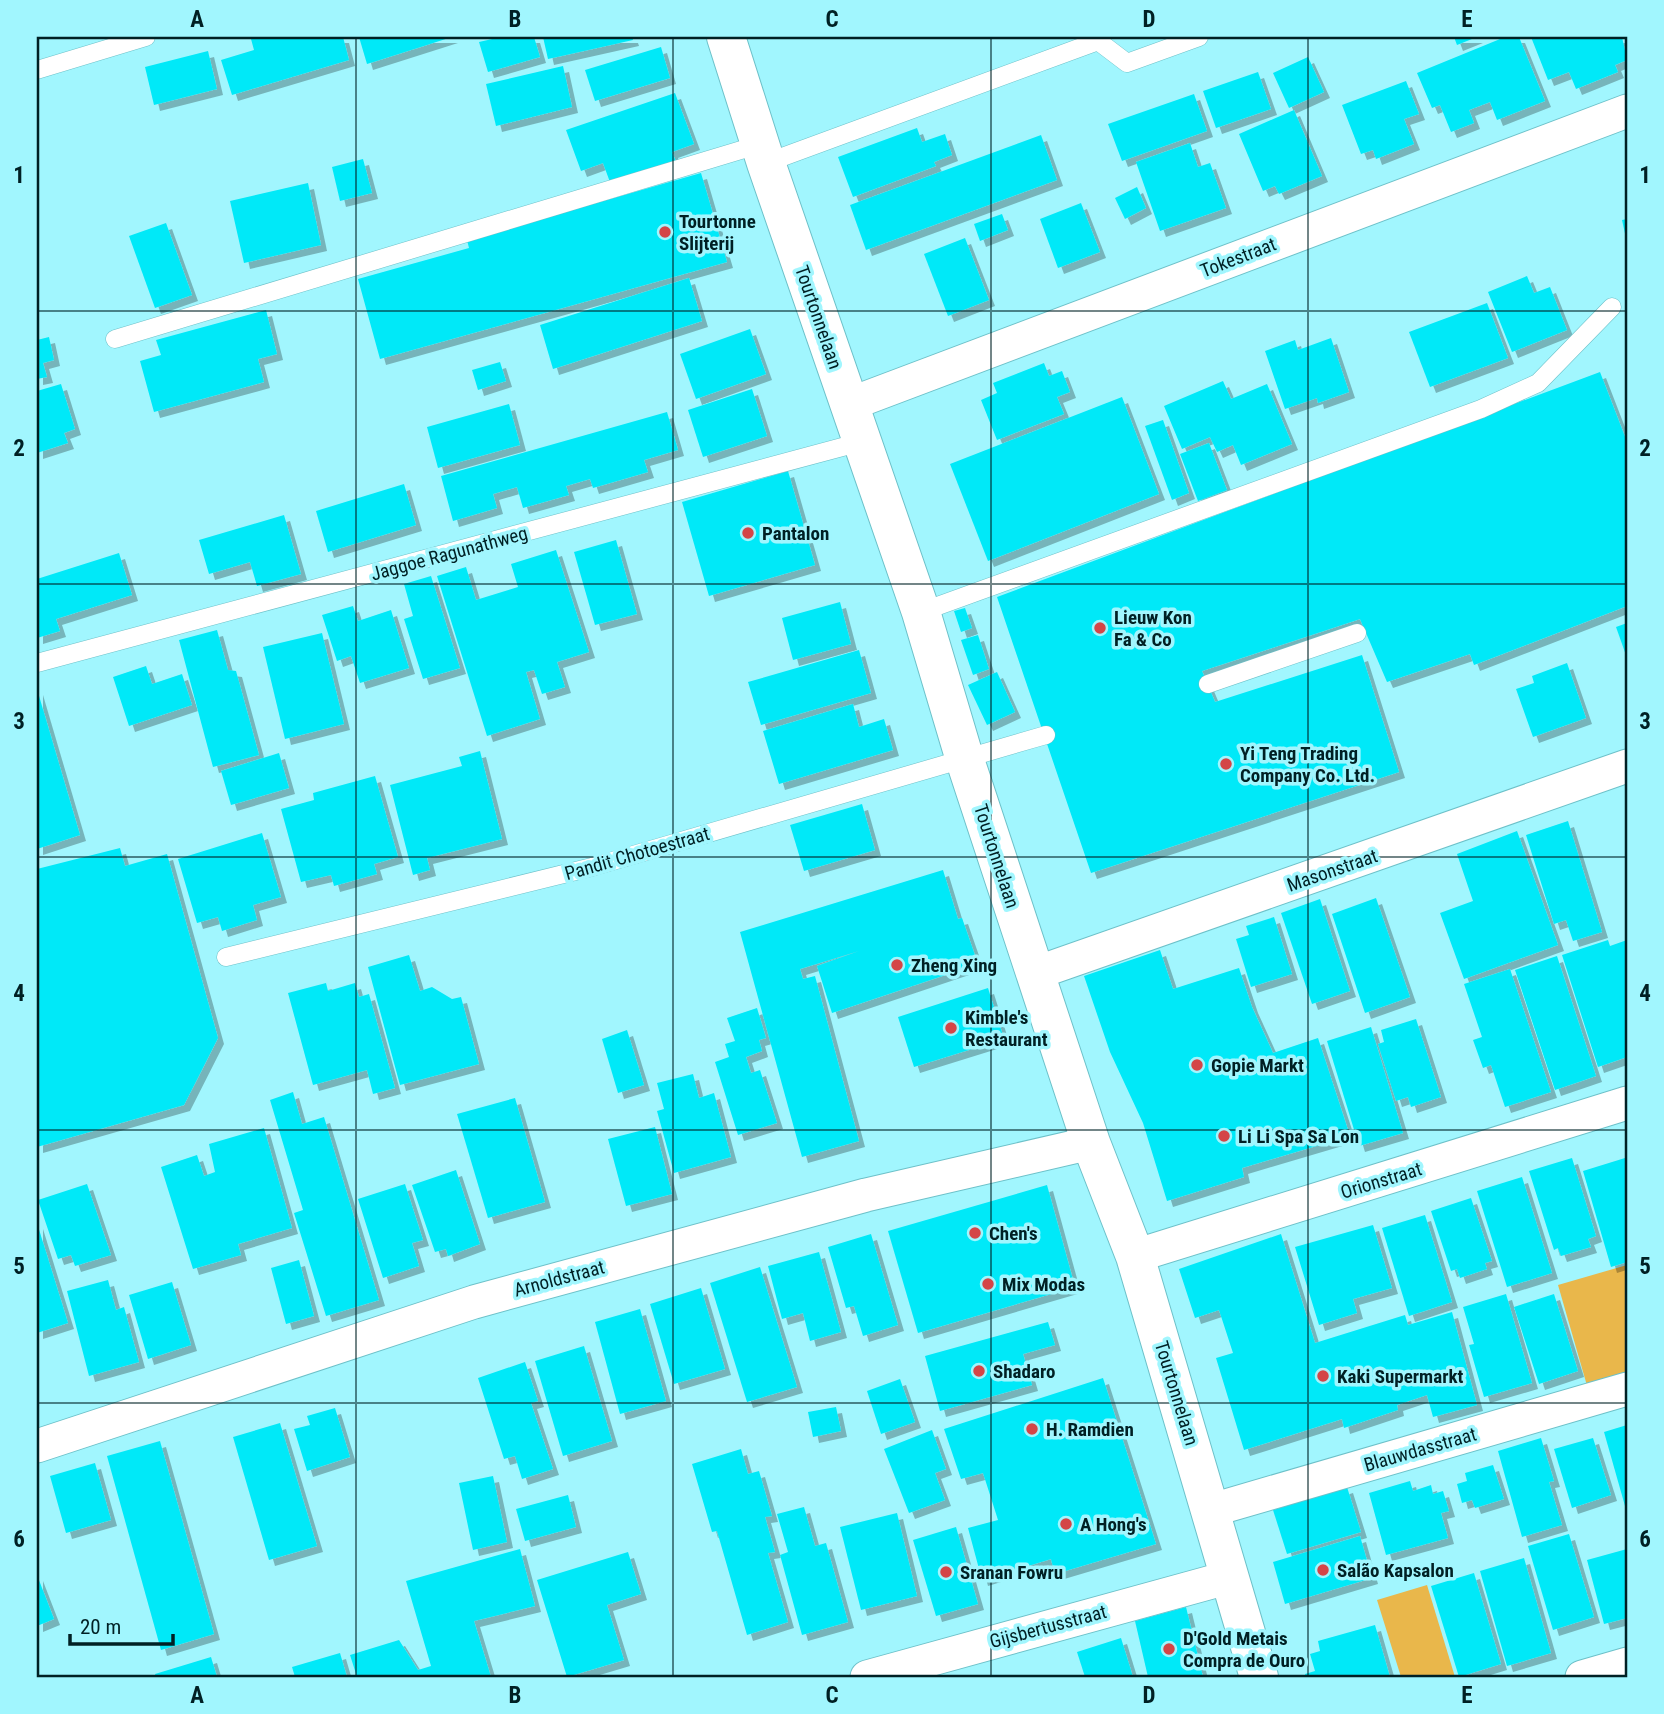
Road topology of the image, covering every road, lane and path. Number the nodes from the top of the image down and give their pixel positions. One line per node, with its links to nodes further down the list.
1 (146, 37): 4 (lane)
2 (726, 37): 6 (street, Tourtonnelaan)
3 (1199, 37): 6 (lane)
4 (37, 70)
5 (1627, 111): 9 (street, Tokestraat)
6 (764, 154): 8 (lane); 9 (street, Tourtonnelaan)
7 (1612, 307): 11 (lane)
8 (115, 339)
9 (850, 404): 10 (street, Tourtonnelaan)
10 (861, 442): 11 (street, Tourtonnelaan); 13 (lane, Jaggoe Ragunathweg)
11 (920, 612): 16 (street, Tourtonnelaan)
12 (1357, 633): 14 (lane)
13 (37, 663)
14 (1208, 684)
15 (1045, 735): 16 (lane, Pandit Chotoestraat)
16 (965, 760): 18 (lane, Pandit Chotoestraat); 19 (street, Tourtonnelaan)
17 (1627, 766): 19 (street, Masonstraat)
18 (226, 957)
19 (1036, 973): 21 (street, Tourtonnelaan)
20 (1627, 1103): 22 (street, Orionstraat)
21 (1091, 1143): 22 (street, Tourtonnelaan); 24 (street, Arnoldstraat)
22 (1135, 1256): 25 (street, Tourtonnelaan)
23 (1627, 1389): 25 (street, Blauwdasstraat)
24 (37, 1446)
25 (1212, 1510): 26 (street, Tourtonnelaan)
26 (1230, 1577): 28 (street, Gijsbertusstraat); 29 (street, Tourtonnelaan)
27 (1627, 1664): 30 (street)
28 (867, 1677)
29 (1259, 1677)
30 (1582, 1677)

